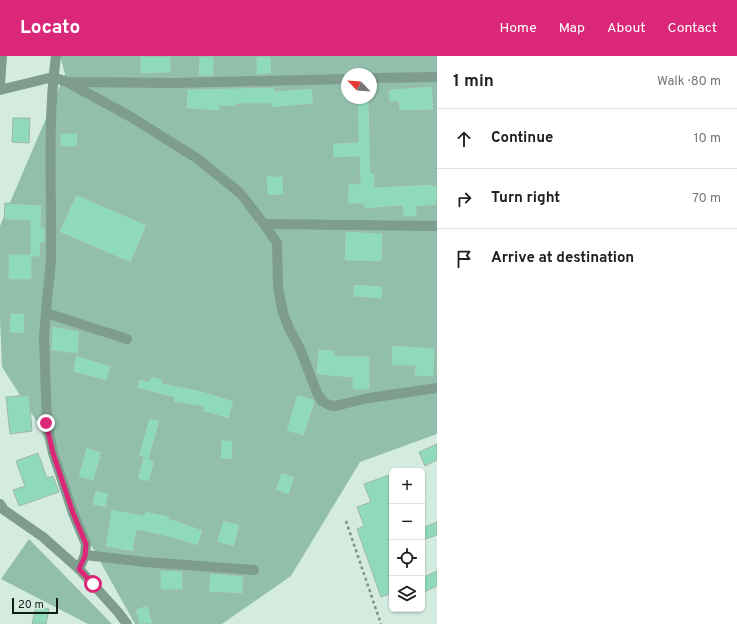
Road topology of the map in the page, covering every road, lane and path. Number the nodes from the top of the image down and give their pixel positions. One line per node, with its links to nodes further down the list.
1 (2, 56): 8 (street)
2 (56, 56): 3 (street)
3 (53, 77): 7 (street); 9 (street); 12 (street)
4 (437, 77): 5 (street)
5 (377, 78)
6 (341, 79): 7 (street)
7 (67, 82): 10 (street)
8 (0, 85)
9 (0, 90)
10 (264, 224): 11 (street); 14 (street)
11 (437, 226)
12 (46, 313): 13 (street); 17 (street)
13 (127, 339)
14 (437, 388)
15 (0, 504): 18 (street)
16 (346, 521): 21 (path)
17 (85, 556): 18 (street); 19 (street)
18 (79, 569): 20 (street)
19 (254, 570)
20 (127, 624)
21 (382, 624)

